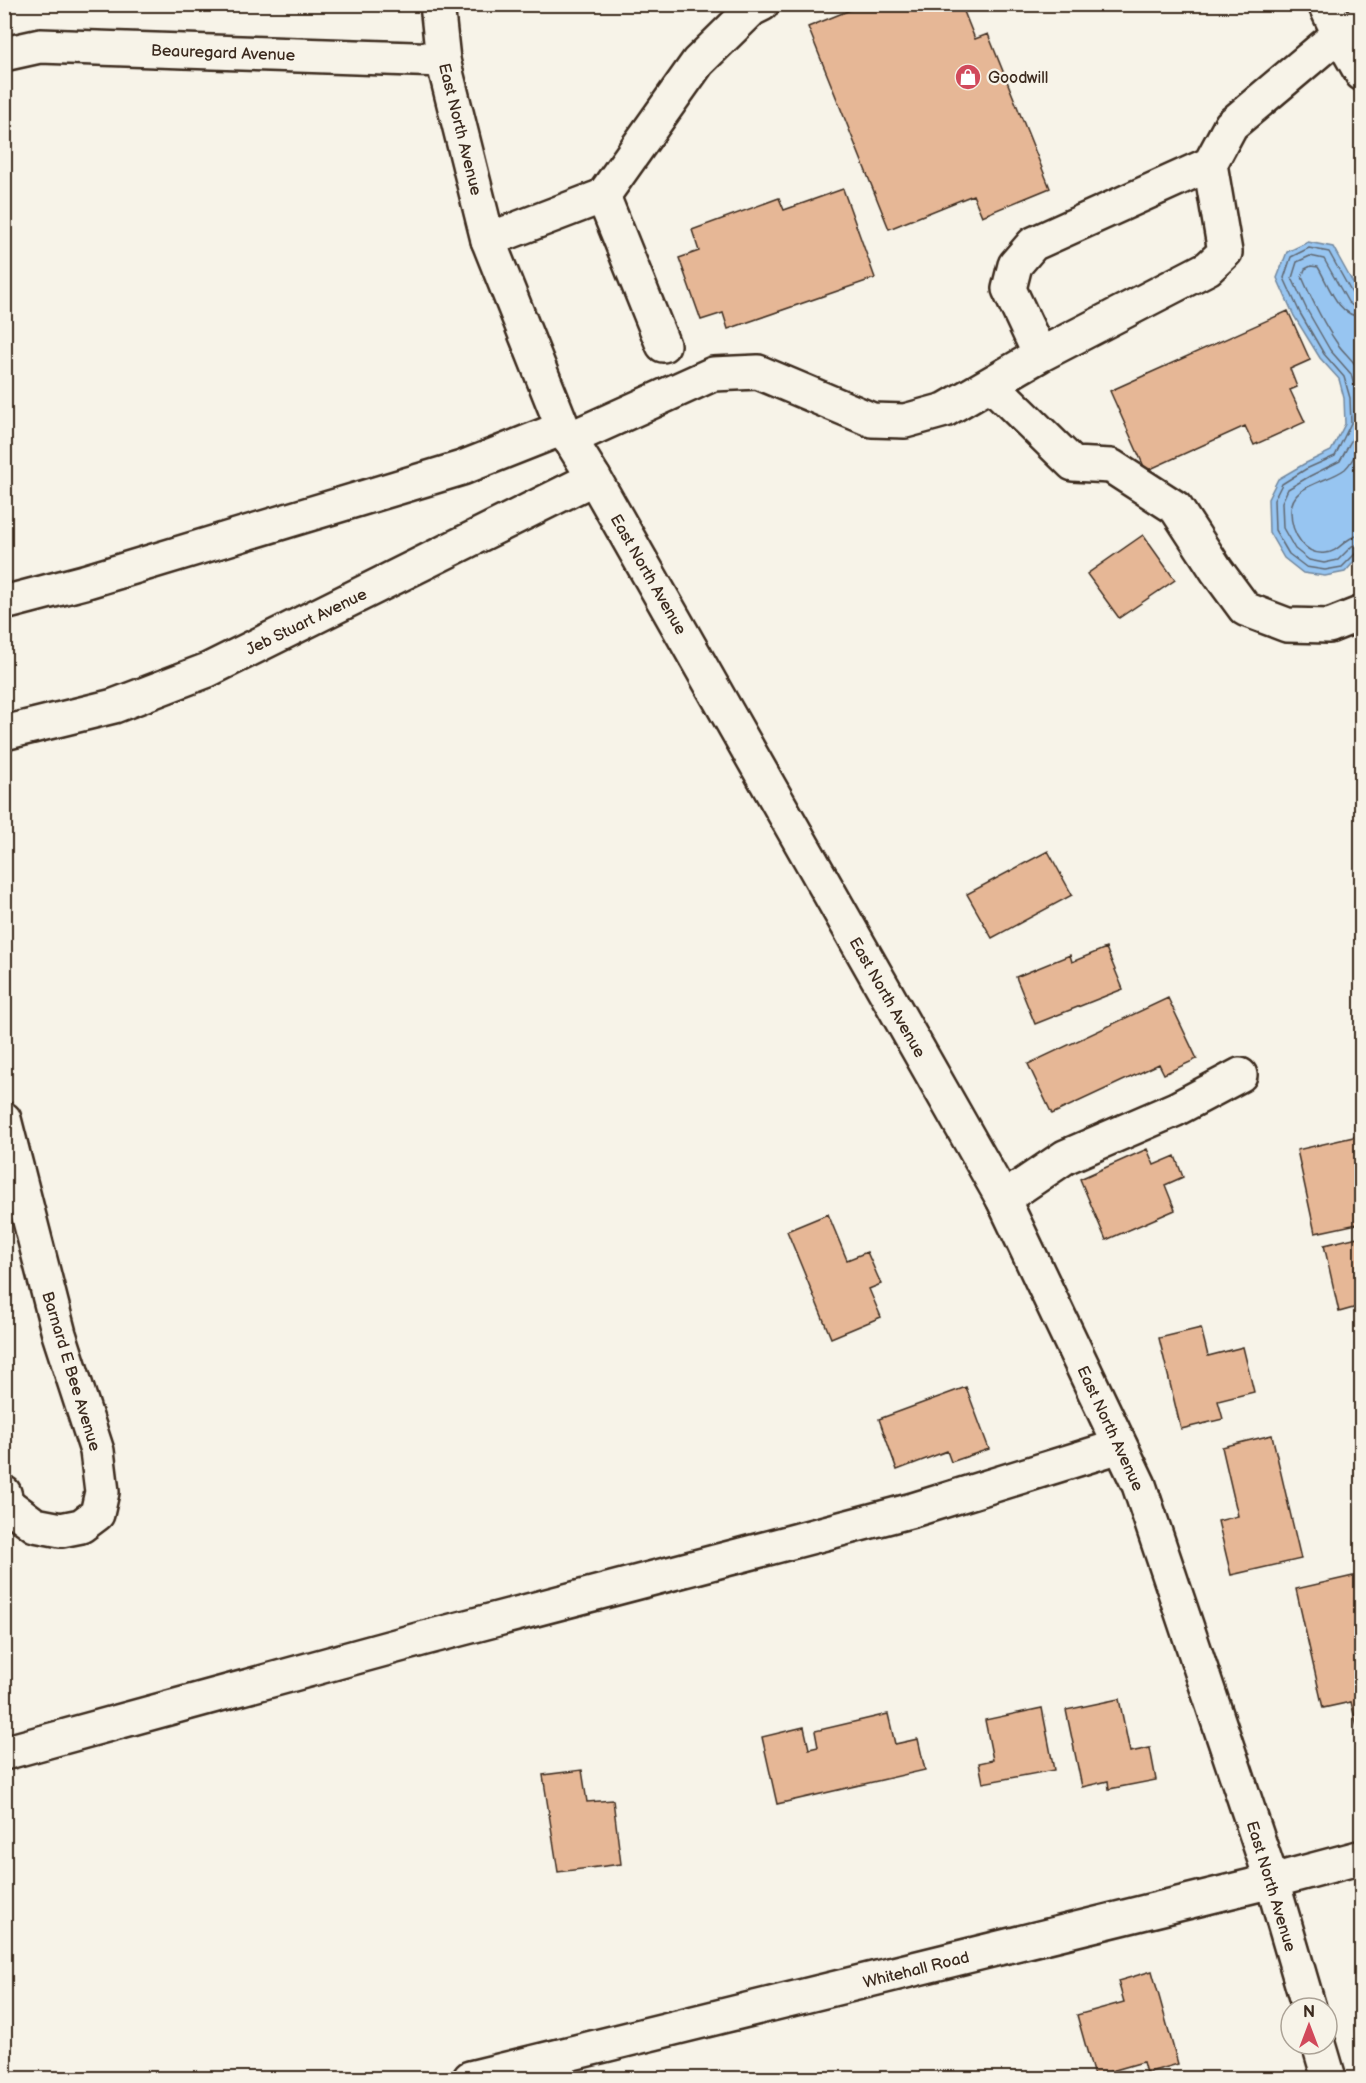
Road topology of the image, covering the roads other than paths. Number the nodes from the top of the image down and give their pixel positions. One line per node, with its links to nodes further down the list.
1 (437, 4): 6 (main road, East North Avenue)
2 (762, 4): 9 (main road)
3 (1325, 4): 4 (main road)
4 (1350, 28): 7 (main road); 8 (main road)
5 (4, 54): 6 (main road, Beauregard Avenue)
6 (443, 60): 10 (main road, East North Avenue)
7 (1362, 74)
8 (1210, 164): 12 (main road); 12 (main road)
9 (603, 196): 10 (main road); 11 (main road)
10 (488, 240): 14 (main road, East North Avenue)
11 (663, 345)
12 (1040, 355): 13 (main road)
13 (991, 384): 14 (main road); 17 (main road)
14 (566, 434): 15 (main road, East North Avenue); 16 (main road)
15 (594, 478): 18 (main road, Jeb Stuart Avenue); 21 (main road, East North Avenue)
16 (4, 603)
17 (1362, 613)
18 (4, 733)
19 (1240, 1075): 21 (main road)
20 (4, 1119): 23 (main road, Barnard E Bee Avenue)
21 (1003, 1199): 22 (main road, East North Avenue)
22 (1120, 1446): 24 (main road); 26 (main road, East North Avenue)
23 (4, 1493)
24 (4, 1753)
25 (1362, 1857): 26 (main road, Whitehall Road)
26 (1272, 1881): 27 (main road, East North Avenue); 29 (main road, Whitehall Road)
27 (1306, 1996)
28 (1322, 2056): 30 (main road)
29 (470, 2079)
30 (1329, 2079)

